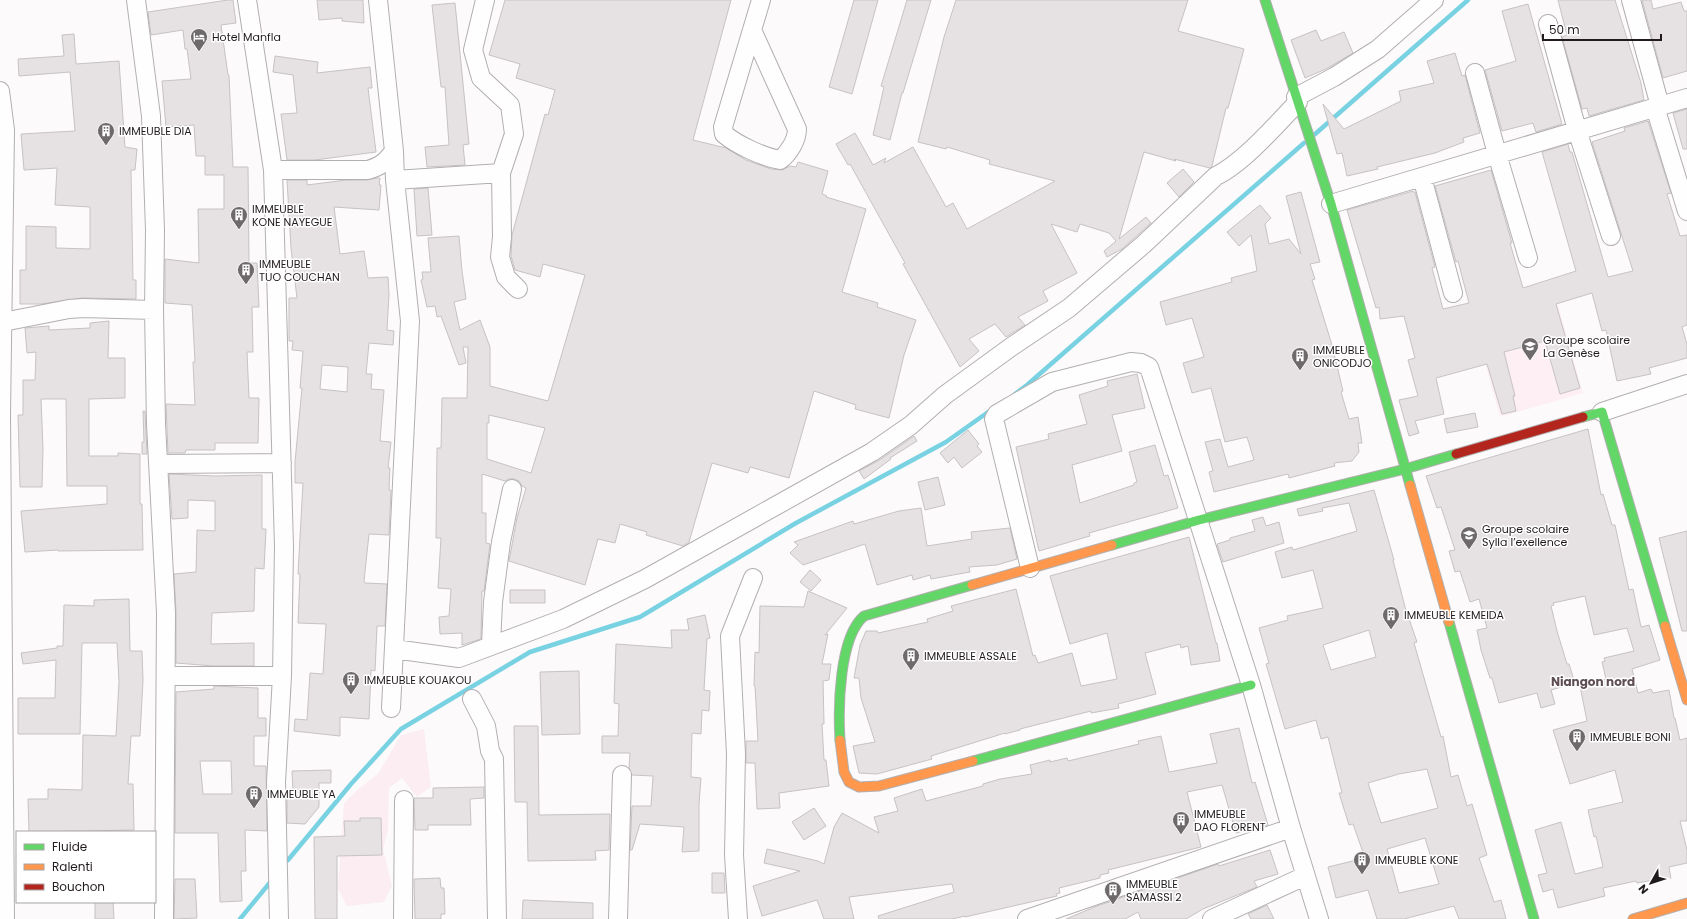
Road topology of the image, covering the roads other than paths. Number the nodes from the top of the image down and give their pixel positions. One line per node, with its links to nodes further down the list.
1 (136, 0): 29 (street)
2 (247, 0): 19 (street)
3 (378, 0): 17 (street)
4 (485, 0): 20 (street)
5 (761, 0): 10 (street)
6 (1265, 0): 14 (street)
7 (1434, 0): 14 (street)
8 (1631, 0): 15 (street)
9 (1548, 24): 16 (street)
10 (752, 30): 10 (street)
11 (1475, 73): 18 (street)
12 (0, 94): 30 (street)
13 (1687, 98): 15 (street)
14 (1298, 101): 23 (street); 41 (street)
15 (1658, 106): 16 (street); 24 (street)
16 (1577, 130): 18 (street); 25 (street)
17 (394, 151): 19 (street); 22 (street)
18 (1497, 154): 21 (street); 26 (street)
19 (272, 170): 34 (street)
20 (501, 173): 22 (street); 27 (street)
21 (1422, 177): 23 (street); 28 (street)
22 (395, 180): 42 (street)
23 (1331, 204): 36 (street)
24 (1687, 211)
25 (1611, 236)
26 (1528, 258)
27 (518, 289)
28 (1453, 293)
29 (154, 310): 30 (street); 35 (street)
30 (3, 322): 33 (street)
31 (1687, 384): 32 (street)
32 (1602, 412): 36 (street); 47 (street)
33 (1, 415): 53 (street)
34 (282, 463): 35 (street); 44 (street)
35 (159, 464): 43 (street)
36 (1404, 469): 38 (street); 66 (street)
37 (512, 489): 41 (street)
38 (1199, 520): 39 (street); 39 (street); 45 (street)
39 (1030, 568): 45 (street)
40 (753, 578): 62 (street)
41 (491, 645): 42 (street)
42 (394, 649): 48 (street)
43 (166, 676): 44 (street); 57 (street)
44 (282, 676): 58 (street)
45 (1251, 685): 51 (street)
46 (472, 698): 60 (street)
47 (1687, 700)
48 (390, 708)
49 (622, 775): 61 (street)
50 (404, 800): 59 (street)
51 (1291, 828): 52 (street); 63 (street)
52 (1305, 876): 64 (street); 65 (street)
53 (2, 894): 56 (street)
54 (1687, 903): 55 (street)
55 (1637, 918)
56 (5, 919)
57 (164, 919)
58 (279, 919)
59 (403, 919)
60 (497, 919)
61 (618, 919)
62 (738, 919)
63 (1027, 919)
64 (1212, 919)
65 (1319, 919)
66 (1534, 919)

